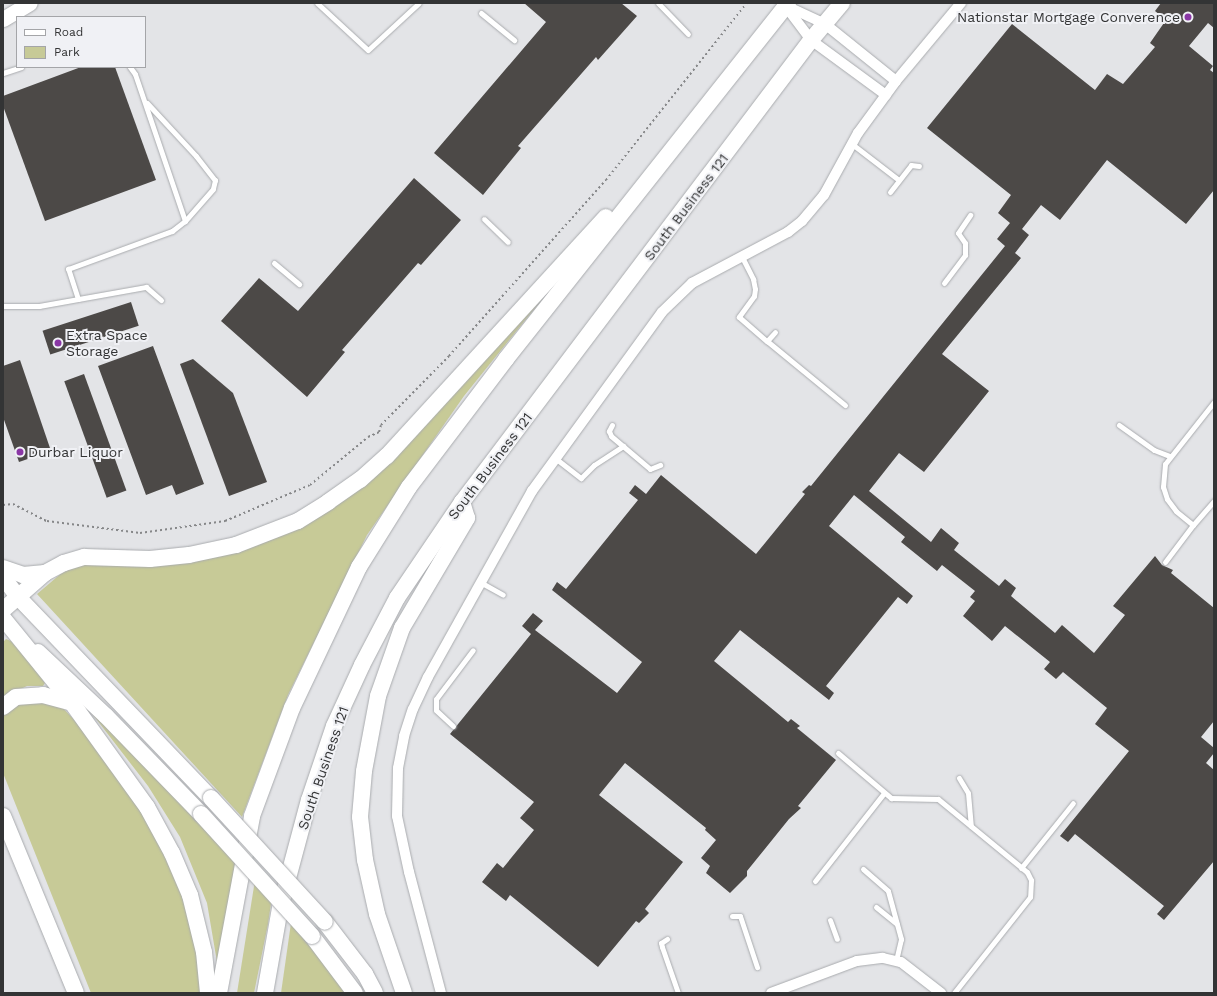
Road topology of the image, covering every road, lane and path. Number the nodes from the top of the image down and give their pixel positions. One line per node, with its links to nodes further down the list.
1 (30, 3): 10 (main road)
2 (317, 3): 3 (lane)
3 (419, 3)
4 (658, 3): 12 (lane)
5 (747, 3): 49 (path)
6 (842, 3): 11 (main road, South Business 121)
7 (961, 3): 18 (street)
8 (785, 4): 11 (street); 14 (street); 21 (main road)
9 (481, 13): 13 (lane)
10 (3, 19)
11 (825, 24): 14 (main road, South Business 121); 18 (street)
12 (688, 34)
13 (514, 40)
14 (811, 40): 19 (street); 48 (main road, South Business 121)
15 (17, 68): 17 (lane)
16 (131, 68): 20 (lane)
17 (3, 73)
18 (896, 81): 19 (street)
19 (886, 95): 22 (street)
20 (145, 101): 28 (lane); 28 (lane)
21 (686, 132): 53 (main road); 84 (main road)
22 (852, 144): 24 (lane); 30 (street)
23 (919, 166): 24 (lane)
24 (899, 180): 25 (lane)
25 (890, 192)
26 (970, 215): 32 (lane)
27 (484, 219): 29 (lane)
28 (185, 221): 34 (lane)
29 (508, 242)
30 (742, 257): 38 (lane); 45 (street)
31 (274, 263): 33 (lane)
32 (944, 283)
33 (300, 284)
34 (78, 299): 35 (lane); 36 (lane)
35 (161, 300)
36 (3, 306)
37 (775, 332): 38 (lane)
38 (767, 341): 40 (lane)
39 (1214, 402): 44 (lane)
40 (845, 405)
41 (612, 425): 43 (lane)
42 (1119, 425): 44 (lane)
43 (624, 446): 45 (lane); 46 (lane)
44 (1170, 456): 50 (lane)
45 (554, 458): 55 (street)
46 (660, 465)
47 (1214, 501): 50 (lane)
48 (462, 502): 85 (main road, South Business 121); 88 (main road)
49 (3, 505)
50 (1194, 525): 51 (lane)
51 (1165, 562)
52 (3, 568): 53 (main road)
53 (46, 573): 57 (main road)
54 (3, 577): 57 (main road)
55 (480, 582): 56 (lane); 89 (street)
56 (503, 595)
57 (18, 597): 58 (main road); 87 (main road, bridge)
58 (3, 610)
59 (3, 618): 60 (main road)
60 (26, 644): 62 (main road); 86 (main road, bridge)
61 (473, 650): 64 (lane)
62 (72, 703): 63 (main road); 83 (main road)
63 (3, 706)
64 (454, 726)
65 (838, 753): 67 (lane)
66 (959, 778): 70 (lane)
67 (884, 793): 70 (lane); 73 (lane)
68 (1073, 803): 71 (lane)
69 (3, 816): 82 (main road)
70 (971, 826): 71 (lane)
71 (1021, 868): 93 (lane)
72 (863, 869): 77 (lane)
73 (815, 881)
74 (876, 907): 77 (lane)
75 (732, 916): 81 (lane)
76 (830, 920): 78 (lane)
77 (897, 924): 80 (lane)
78 (837, 939)
79 (667, 940): 90 (lane)
80 (896, 960): 91 (street); 92 (street)
81 (757, 967)
82 (76, 993)
83 (208, 993)
84 (219, 993)
85 (265, 993)
86 (355, 993)
87 (375, 993)
88 (404, 993)
89 (441, 993)
90 (678, 993)
91 (771, 993)
92 (941, 993)
93 (954, 993)

